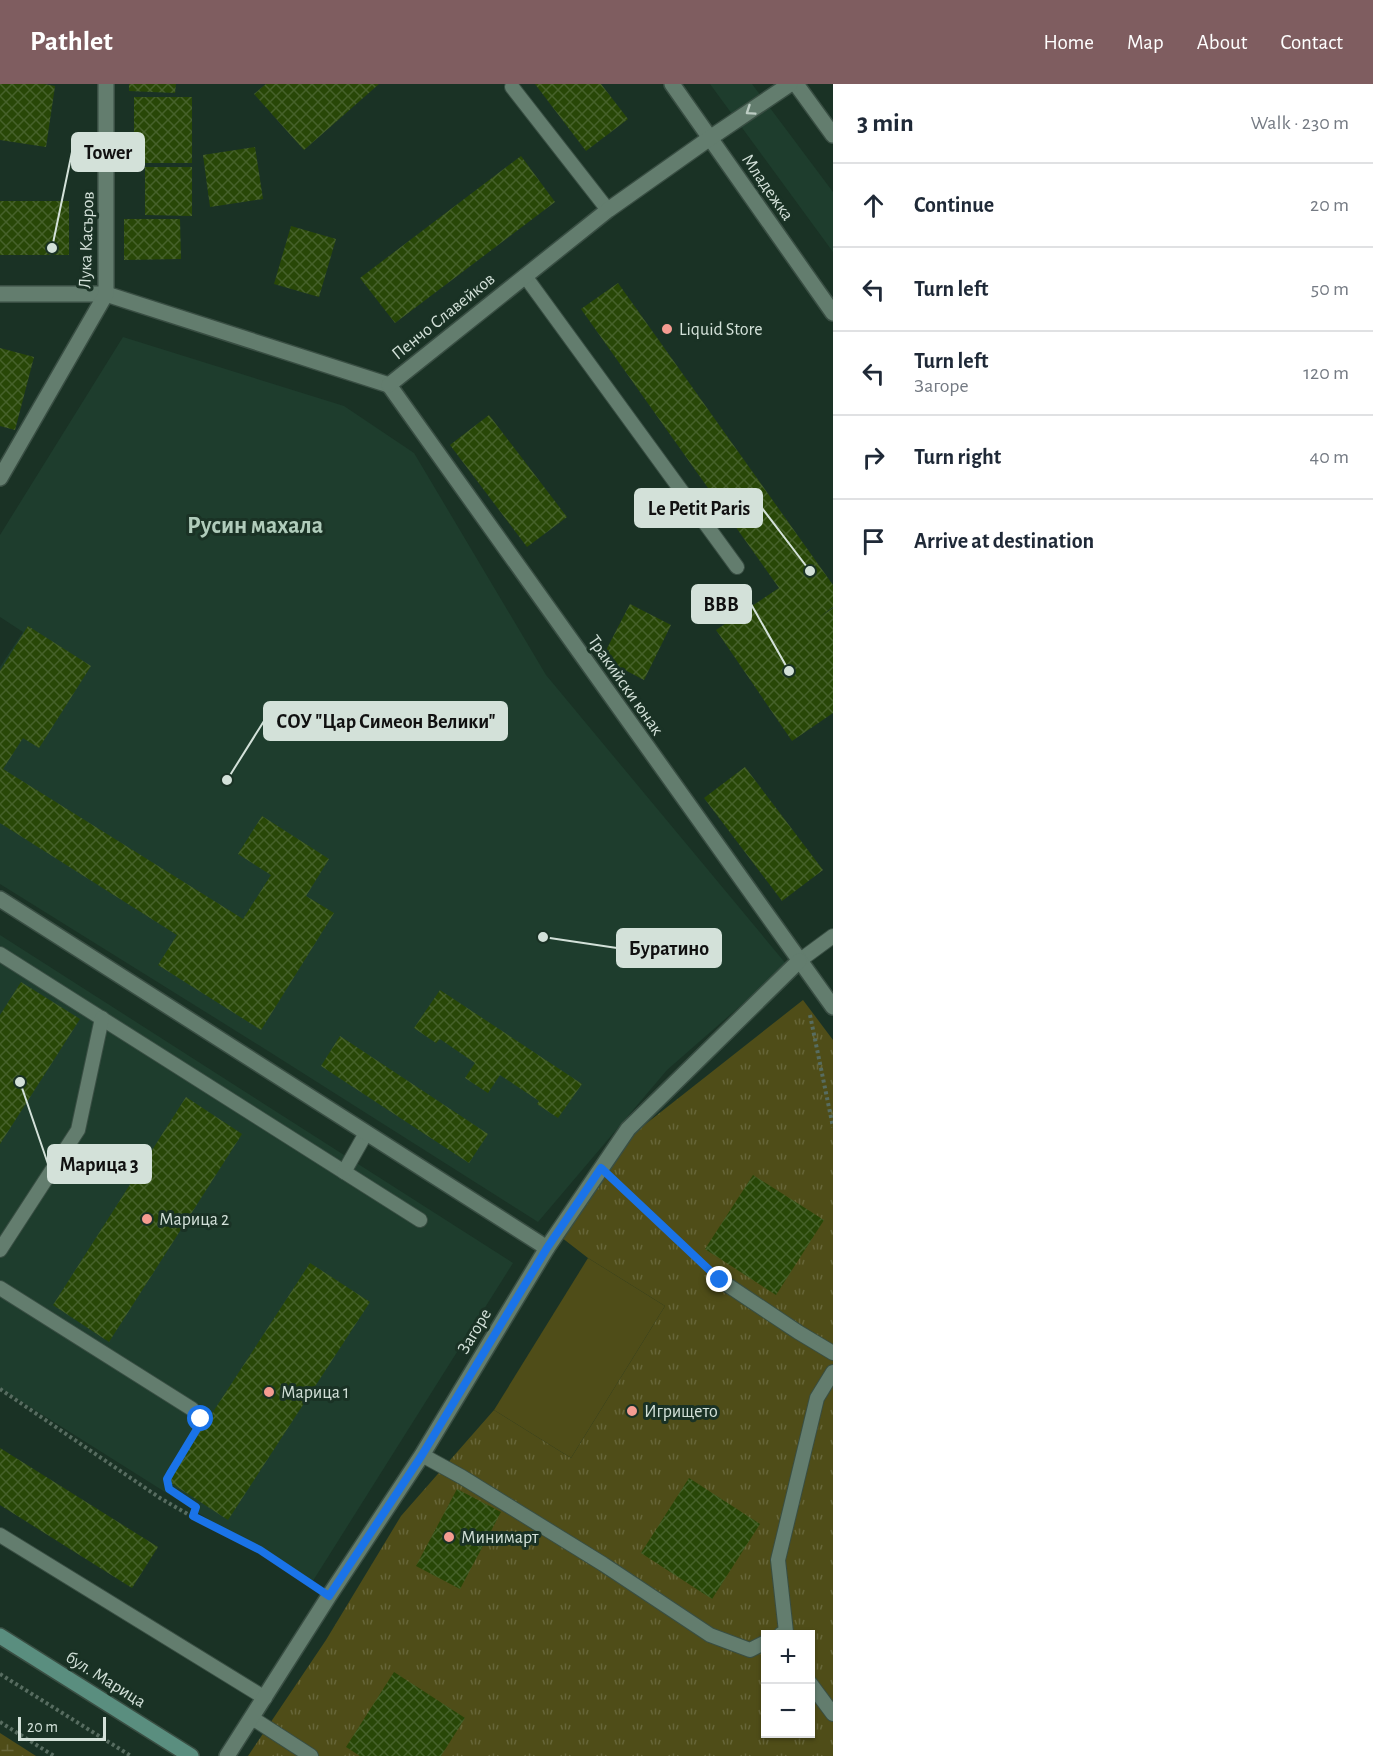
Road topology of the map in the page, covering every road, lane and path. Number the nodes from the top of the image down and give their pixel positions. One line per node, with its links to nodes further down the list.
1 (106, 84): 11 (street, Лука Касъров)
2 (672, 84): 7 (street, Младежка)
3 (790, 84): 7 (street, Пенчо Славейков, one-way to 7)
4 (796, 84): 6 (street)
5 (512, 87): 8 (lane)
6 (833, 135)
7 (710, 138): 8 (street, Пенчо Славейков); 12 (street, Младежка)
8 (608, 210): 9 (street, Пенчо Славейков)
9 (525, 276): 13 (street, Пенчо Славейков); 15 (lane)
10 (0, 294): 11 (street, Пенчо Славейков)
11 (106, 294): 13 (street, Пенчо Славейков); 14 (street, Лука Касъров)
12 (833, 313)
13 (388, 385): 19 (street, Тракийски юнак)
14 (0, 478)
15 (737, 567)
16 (0, 899): 24 (street)
17 (833, 936): 19 (lane)
18 (0, 954): 22 (lane)
19 (800, 961): 20 (street, Тракийски юнак); 25 (street, Загоре)
20 (833, 1007)
21 (809, 1008): 23 (path)
22 (102, 1018): 26 (lane); 29 (lane)
23 (833, 1127)
24 (366, 1133): 26 (lane); 28 (street)
25 (601, 1168): 28 (street, Загоре); 30 (path)
26 (344, 1172): 27 (lane)
27 (420, 1220)
28 (547, 1248): 36 (street, Загоре)
29 (0, 1250)
30 (720, 1280): 32 (lane)
31 (0, 1288): 35 (lane)
32 (833, 1353)
33 (833, 1372): 40 (lane)
34 (0, 1389): 37 (path)
35 (192, 1409): 37 (path)
36 (422, 1455): 39 (street, Загоре); 42 (lane)
37 (193, 1516): 39 (path)
38 (0, 1535): 45 (lane)
39 (329, 1596): 45 (street, Загоре)
40 (785, 1630)
41 (0, 1636): 51 (street, бул. Марица)
42 (761, 1644)
43 (0, 1674): 50 (path)
44 (811, 1684): 46 (lane)
45 (265, 1698): 47 (street, Загоре)
46 (833, 1714)
47 (252, 1718): 52 (street, Загоре); 53 (lane)
48 (0, 1722): 49 (path)
49 (54, 1756)
50 (131, 1756)
51 (191, 1756)
52 (227, 1756)
53 (311, 1756)

